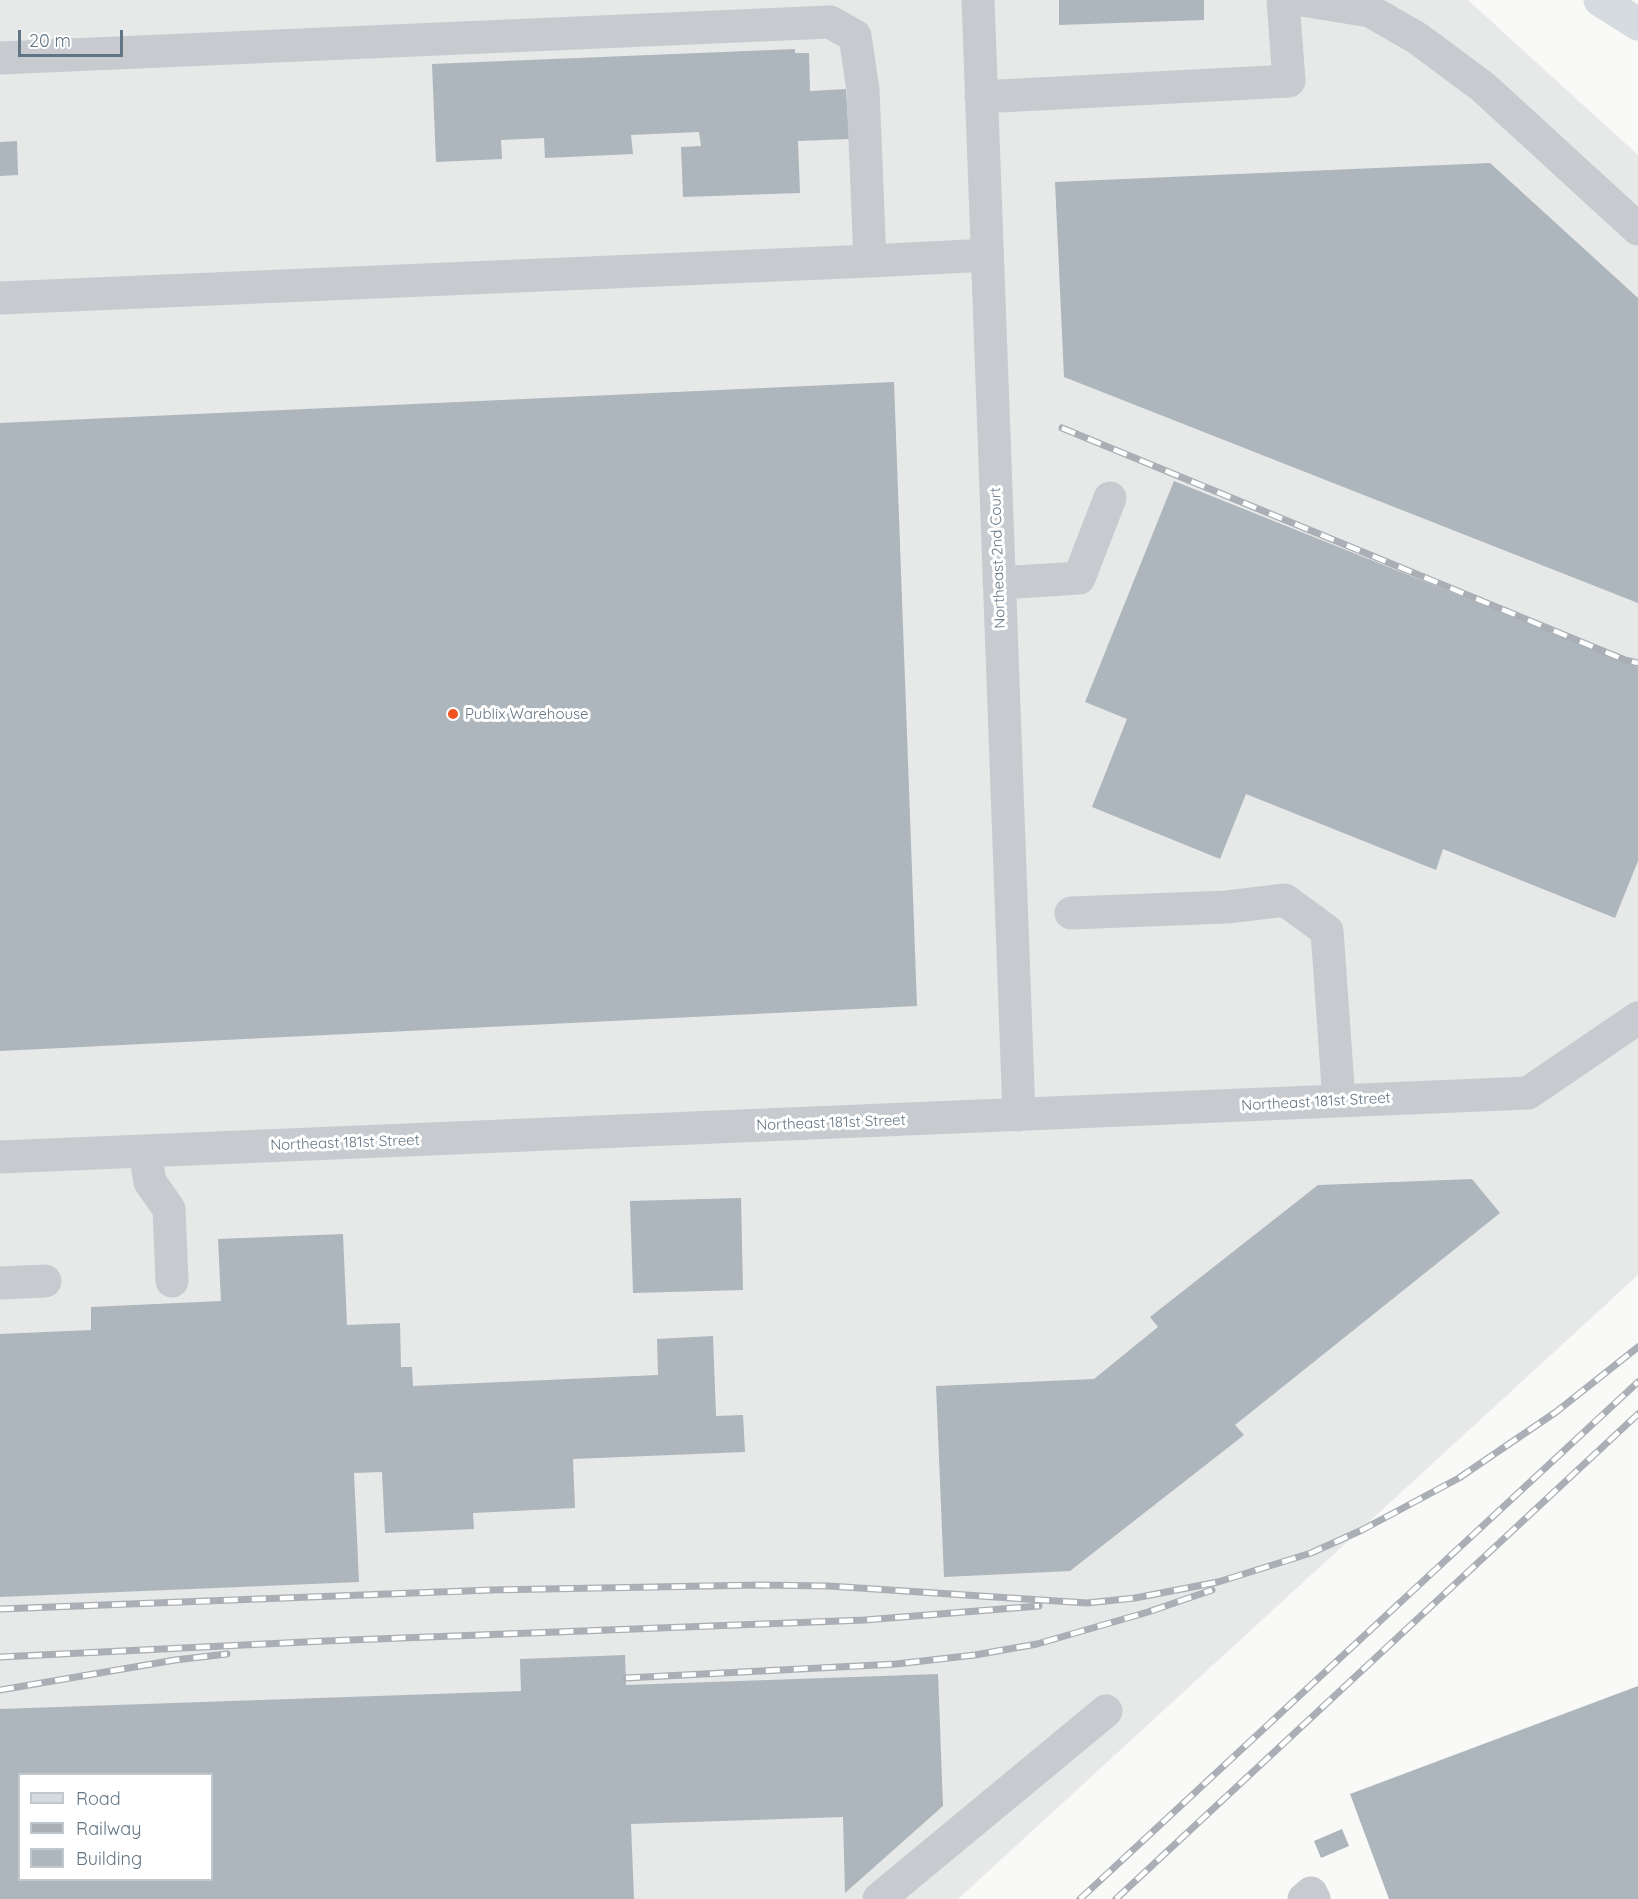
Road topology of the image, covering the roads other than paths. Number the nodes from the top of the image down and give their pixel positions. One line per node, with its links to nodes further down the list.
1 (978, 0): 7 (street, Northeast 2nd Court)
2 (1284, 0): 7 (street)
3 (1302, 0): 8 (street)
4 (1600, 0): 5 (main road)
5 (1638, 24)
6 (0, 58): 10 (street)
7 (981, 97): 9 (street, Northeast 2nd Court)
8 (1638, 229)
9 (987, 255): 10 (street); 13 (street, Northeast 2nd Court)
10 (870, 261): 11 (street)
11 (0, 298)
12 (1110, 498): 13 (street)
13 (999, 583): 17 (street, Northeast 2nd Court)
14 (1071, 913): 16 (street)
15 (1638, 1018): 16 (street, Northeast 181st Street)
16 (1339, 1101): 17 (street, Northeast 181st Street)
17 (1019, 1115): 18 (street, Northeast 181st Street)
18 (146, 1151): 19 (street, Northeast 181st Street); 21 (street)
19 (0, 1156)
20 (45, 1281): 22 (street)
21 (172, 1281)
22 (0, 1283)
23 (1107, 1711): 24 (street)
24 (879, 1899)
25 (1304, 1899): 26 (street)
26 (1314, 1899)

